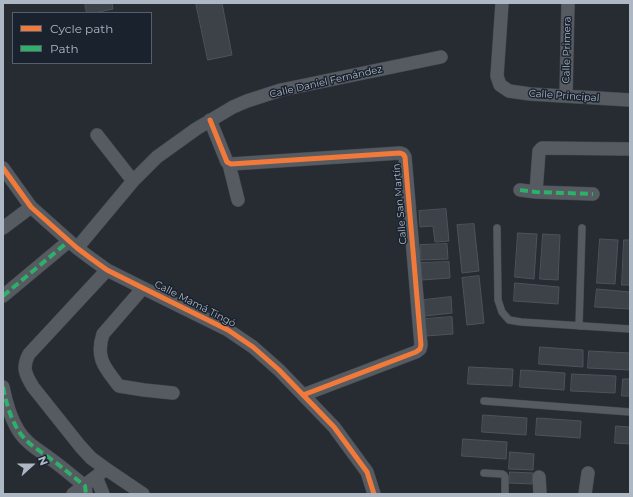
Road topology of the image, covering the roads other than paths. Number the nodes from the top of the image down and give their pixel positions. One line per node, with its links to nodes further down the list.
1 (502, 3): 4 (street, Calle Principal)
2 (568, 3): 4 (street, Calle Primera)
3 (441, 57): 6 (street, Calle Daniel Fernández)
4 (566, 96): 5 (street, Calle Principal)
5 (630, 100)
6 (210, 120): 9 (street); 11 (street, Calle Daniel Fernández)
7 (97, 135): 11 (street)
8 (630, 149): 13 (street)
9 (229, 164): 15 (street); 28 (street, Calle San Martín)
10 (3, 168): 16 (street, Calle Mamá Tingó)
11 (133, 181): 20 (street, Calle Daniel Fernández)
12 (520, 190): 13 (street)
13 (536, 192): 14 (street)
14 (593, 194)
15 (238, 200)
16 (32, 207): 17 (street); 20 (street, Calle Mamá Tingó)
17 (3, 228)
18 (497, 228): 24 (lane)
19 (582, 228): 24 (lane)
20 (73, 244): 21 (street, Calle Mamá Tingó); 23 (street, Calle Daniel Fernández)
21 (108, 270): 22 (street, Calle Mamá Tingó); 32 (street)
22 (143, 288): 27 (street); 28 (street, Calle Mamá Tingó)
23 (3, 296)
24 (579, 326): 25 (lane)
25 (630, 329)
26 (3, 386): 35 (street)
27 (173, 393)
28 (303, 395): 39 (street, Calle Mamá Tingó)
29 (484, 401): 30 (lane)
30 (630, 412)
31 (484, 472): 40 (lane)
32 (101, 473): 35 (street); 37 (street); 38 (street)
33 (588, 473): 42 (street)
34 (539, 478): 41 (street)
35 (85, 490): 36 (street)
36 (73, 494)
37 (103, 494)
38 (143, 494)
39 (374, 494)
40 (505, 494)
41 (540, 494)
42 (586, 494)

